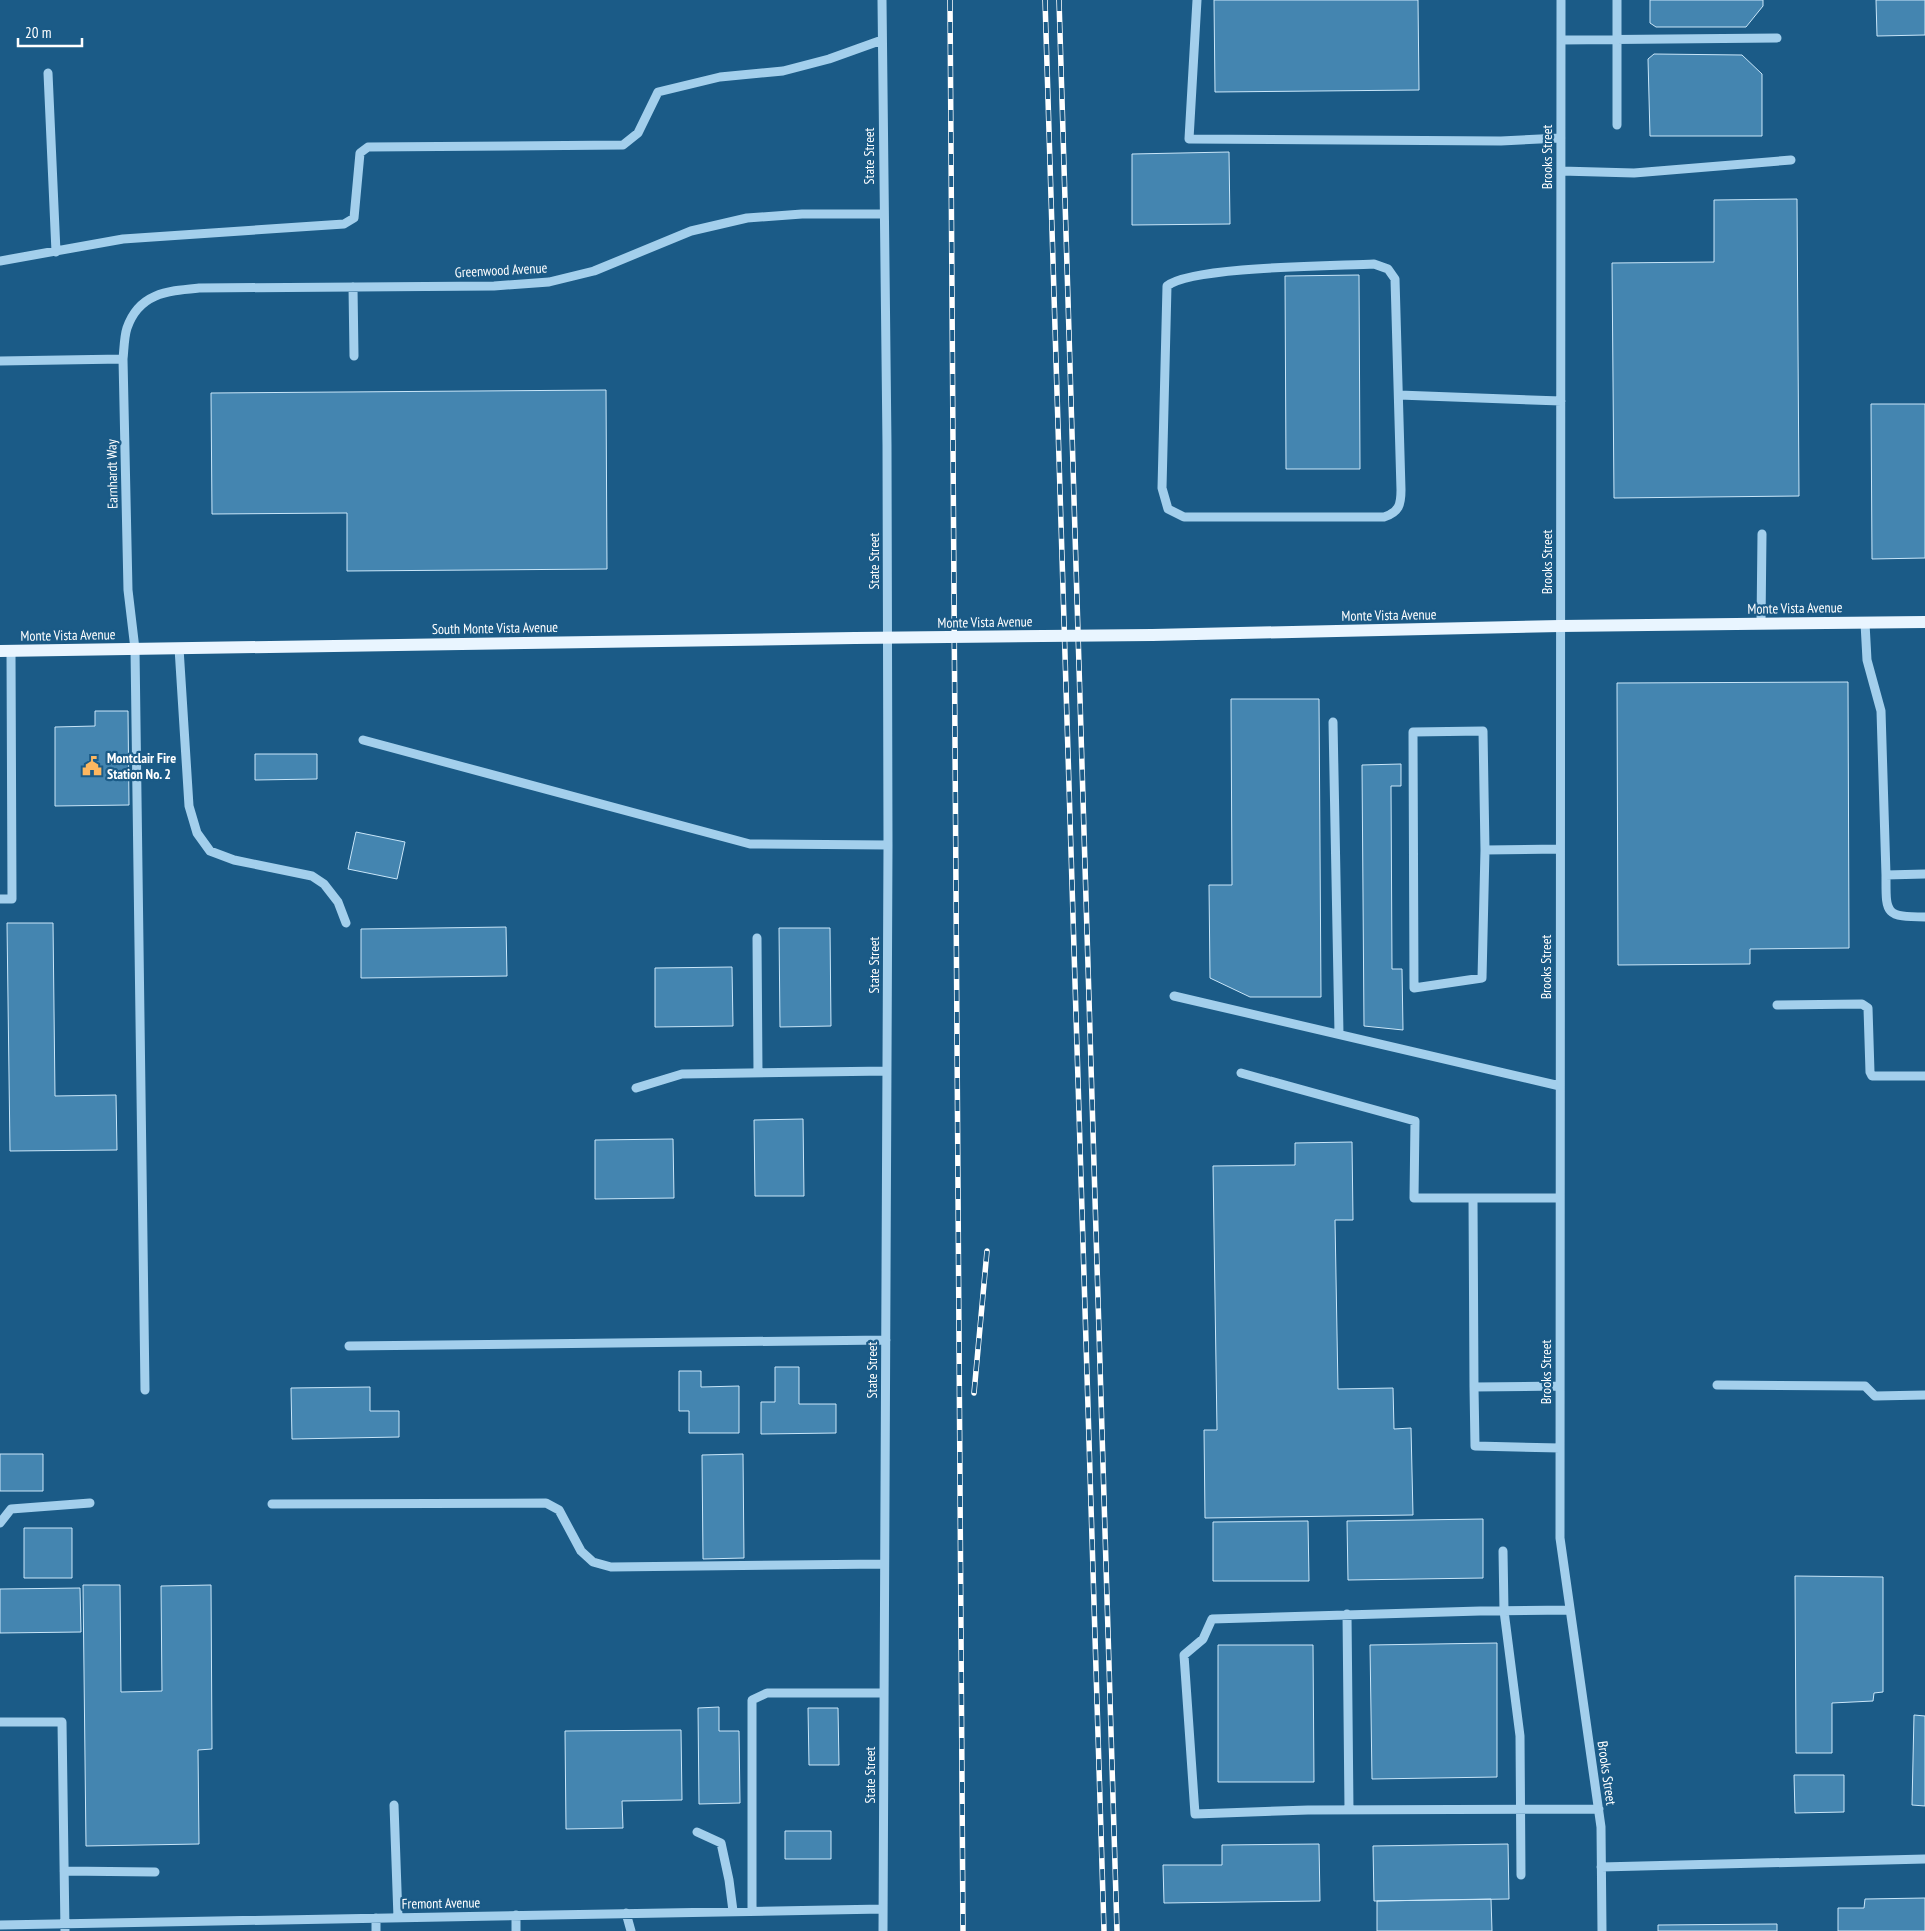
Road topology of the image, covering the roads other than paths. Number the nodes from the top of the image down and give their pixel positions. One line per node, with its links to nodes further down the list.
1 (882, 0): 6 (street, State Street)
2 (1197, 0): 11 (street)
3 (1561, 0): 7 (street, Brooks Street)
4 (1618, 0): 8 (street)
5 (1777, 38): 8 (street)
6 (882, 40): 14 (street, State Street); 15 (street)
7 (1561, 40): 8 (street); 11 (street, Brooks Street)
8 (1617, 40): 10 (street)
9 (48, 73): 15 (street)
10 (1617, 126)
11 (1561, 138): 13 (street, Brooks Street)
12 (1791, 160): 13 (street)
13 (1561, 171): 23 (street, Brooks Street)
14 (883, 214): 17 (street, Greenwood Avenue); 35 (street, State Street)
15 (56, 252): 16 (street)
16 (0, 261)
17 (353, 287): 18 (street, Greenwood Avenue); 19 (street)
18 (142, 302): 20 (street, Earnhardt Way)
19 (354, 356)
20 (123, 359): 21 (street); 31 (street, Earnhardt Way)
21 (0, 361)
22 (1399, 395): 22 (street); 23 (street)
23 (1561, 401): 28 (street, Brooks Street)
24 (1762, 534): 27 (street)
25 (1925, 622): 26 (main road, Monte Vista Avenue)
26 (1865, 623): 27 (main road, Monte Vista Avenue); 39 (street)
27 (1761, 624): 28 (main road, Monte Vista Avenue)
28 (1560, 626): 29 (main road, Monte Vista Avenue, bridge); 36 (street, Brooks Street)
29 (855, 638): 30 (main road, South Monte Vista Avenue)
30 (179, 648): 31 (main road, South Monte Vista Avenue); 42 (street)
31 (136, 649): 32 (main road, Monte Vista Avenue); 60 (street, Earnhardt Way)
32 (5, 651): 40 (street)
33 (1333, 722): 46 (street)
34 (362, 740): 35 (street)
35 (888, 845): 47 (street, State Street)
36 (1560, 849): 37 (street); 51 (street, Brooks Street)
37 (1485, 850): 37 (street)
38 (1925, 874): 39 (street)
39 (1886, 875): 41 (street)
40 (0, 899)
41 (1925, 917)
42 (346, 923)
43 (757, 938): 48 (street)
44 (1174, 996): 46 (street)
45 (1777, 1005): 50 (street)
46 (1339, 1034): 51 (street)
47 (887, 1071): 48 (street); 55 (street, State Street)
48 (758, 1073): 52 (street)
49 (1240, 1073): 53 (street)
50 (1925, 1076)
51 (1560, 1086): 54 (street, Brooks Street)
52 (636, 1088)
53 (1473, 1198): 54 (street); 59 (street)
54 (1560, 1198): 58 (street, Brooks Street)
55 (886, 1340): 56 (street); 67 (street, State Street)
56 (349, 1346)
57 (1717, 1384): 61 (street)
58 (1560, 1386): 59 (street); 62 (street, Brooks Street)
59 (1474, 1387): 62 (street)
60 (145, 1390)
61 (1925, 1395)
62 (1560, 1448): 68 (street, Brooks Street)
63 (90, 1503): 65 (street)
64 (272, 1504): 67 (street)
65 (0, 1523)
66 (1503, 1551): 69 (street)
67 (884, 1564): 71 (street, State Street)
68 (1570, 1610): 69 (street); 75 (street, Brooks Street)
69 (1504, 1611): 70 (street); 74 (street)
70 (1347, 1614): 76 (street); 76 (street)
71 (884, 1694): 83 (street, State Street); 85 (street)
72 (0, 1722): 80 (street)
73 (394, 1806): 89 (street)
74 (1521, 1809): 75 (street); 76 (street); 82 (street)
75 (1599, 1809): 79 (street, Brooks Street)
76 (1349, 1810)
77 (698, 1832): 84 (street)
78 (1925, 1859): 79 (street)
79 (1602, 1867): 96 (street, Brooks Street)
80 (64, 1871): 81 (street); 91 (street)
81 (155, 1872)
82 (1521, 1875)
83 (883, 1909): 85 (street, Fremont Avenue); 95 (street, State Street)
84 (733, 1911): 85 (street, Fremont Avenue); 86 (street, Fremont Avenue)
85 (752, 1911)
86 (626, 1914): 87 (street, Fremont Avenue); 94 (street)
87 (516, 1916): 89 (street, Fremont Avenue); 93 (street)
88 (376, 1918): 89 (street, Fremont Avenue); 91 (street, Fremont Avenue); 92 (street)
89 (398, 1918)
90 (0, 1925): 91 (street, Fremont Avenue)
91 (65, 1927)
92 (376, 1931)
93 (516, 1931)
94 (631, 1931)
95 (883, 1931)
96 (1602, 1931)

